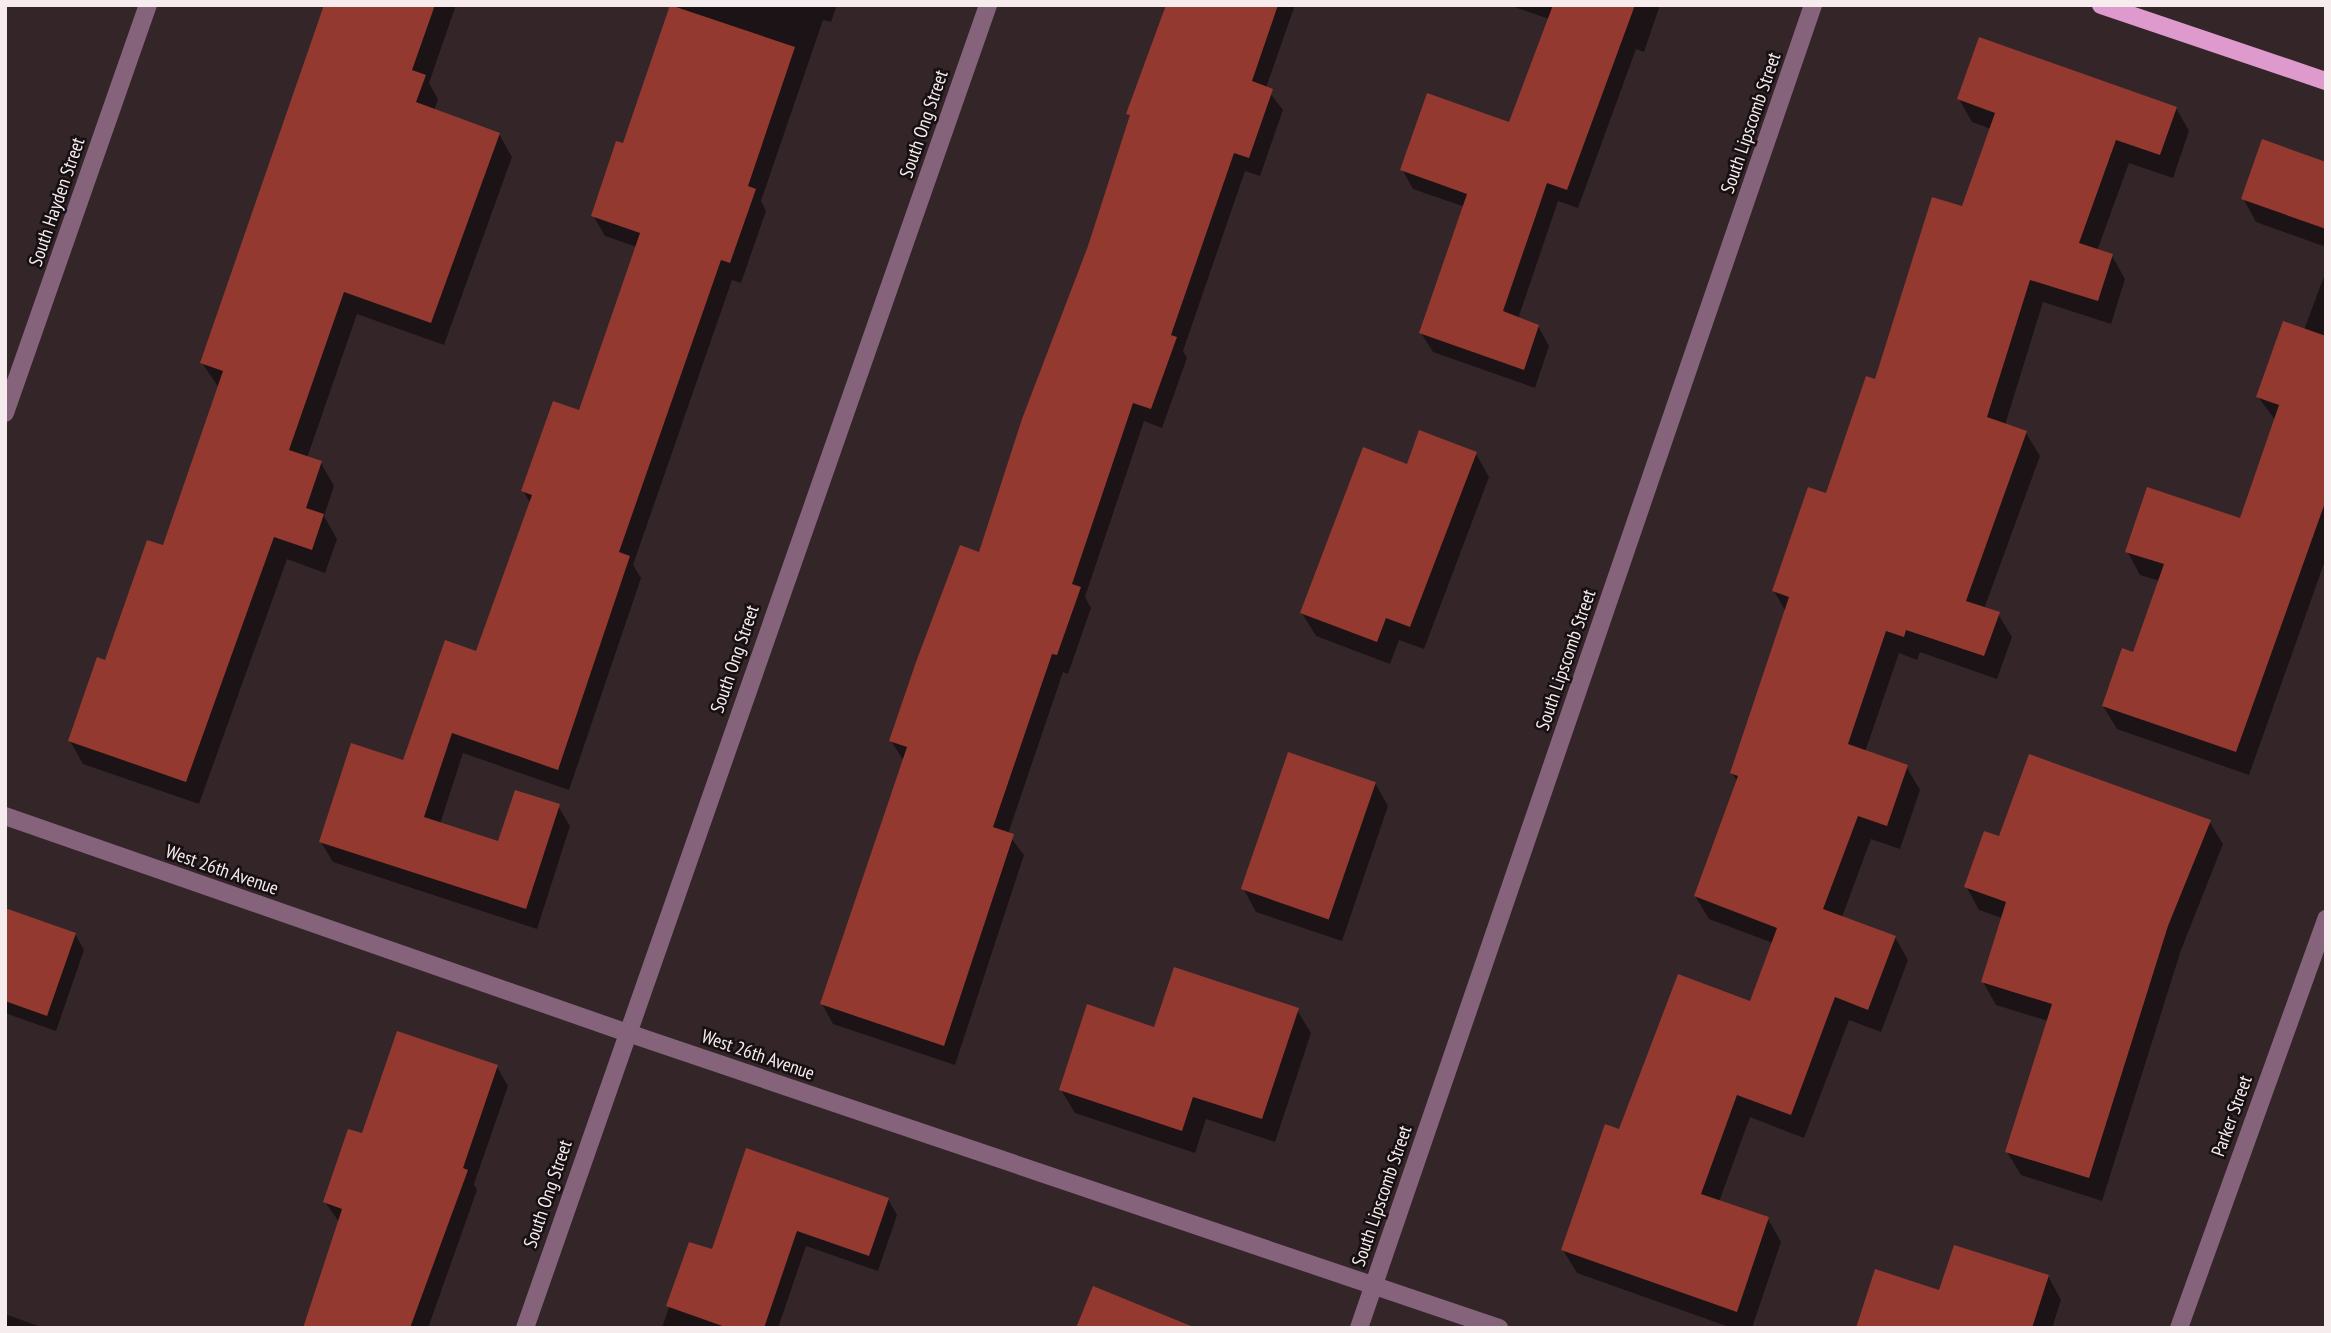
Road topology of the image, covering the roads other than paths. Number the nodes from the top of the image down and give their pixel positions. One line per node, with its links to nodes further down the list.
1 (148, 5): 6 (street, South Hayden Street)
2 (988, 5): 9 (street, South Ong Street)
3 (1814, 5): 10 (street, South Lipscomb Street)
4 (2101, 5): 5 (main road)
5 (2326, 81)
6 (5, 413)
7 (5, 816): 9 (street, West 26th Avenue)
8 (2326, 919): 14 (street, Parker Street)
9 (625, 1032): 10 (street, West 26th Avenue); 11 (street, South Ong Street)
10 (1374, 1284): 12 (street, South Lipscomb Street); 13 (street, West 26th Avenue)
11 (525, 1328)
12 (1359, 1328)
13 (1499, 1328)
14 (2179, 1328)

